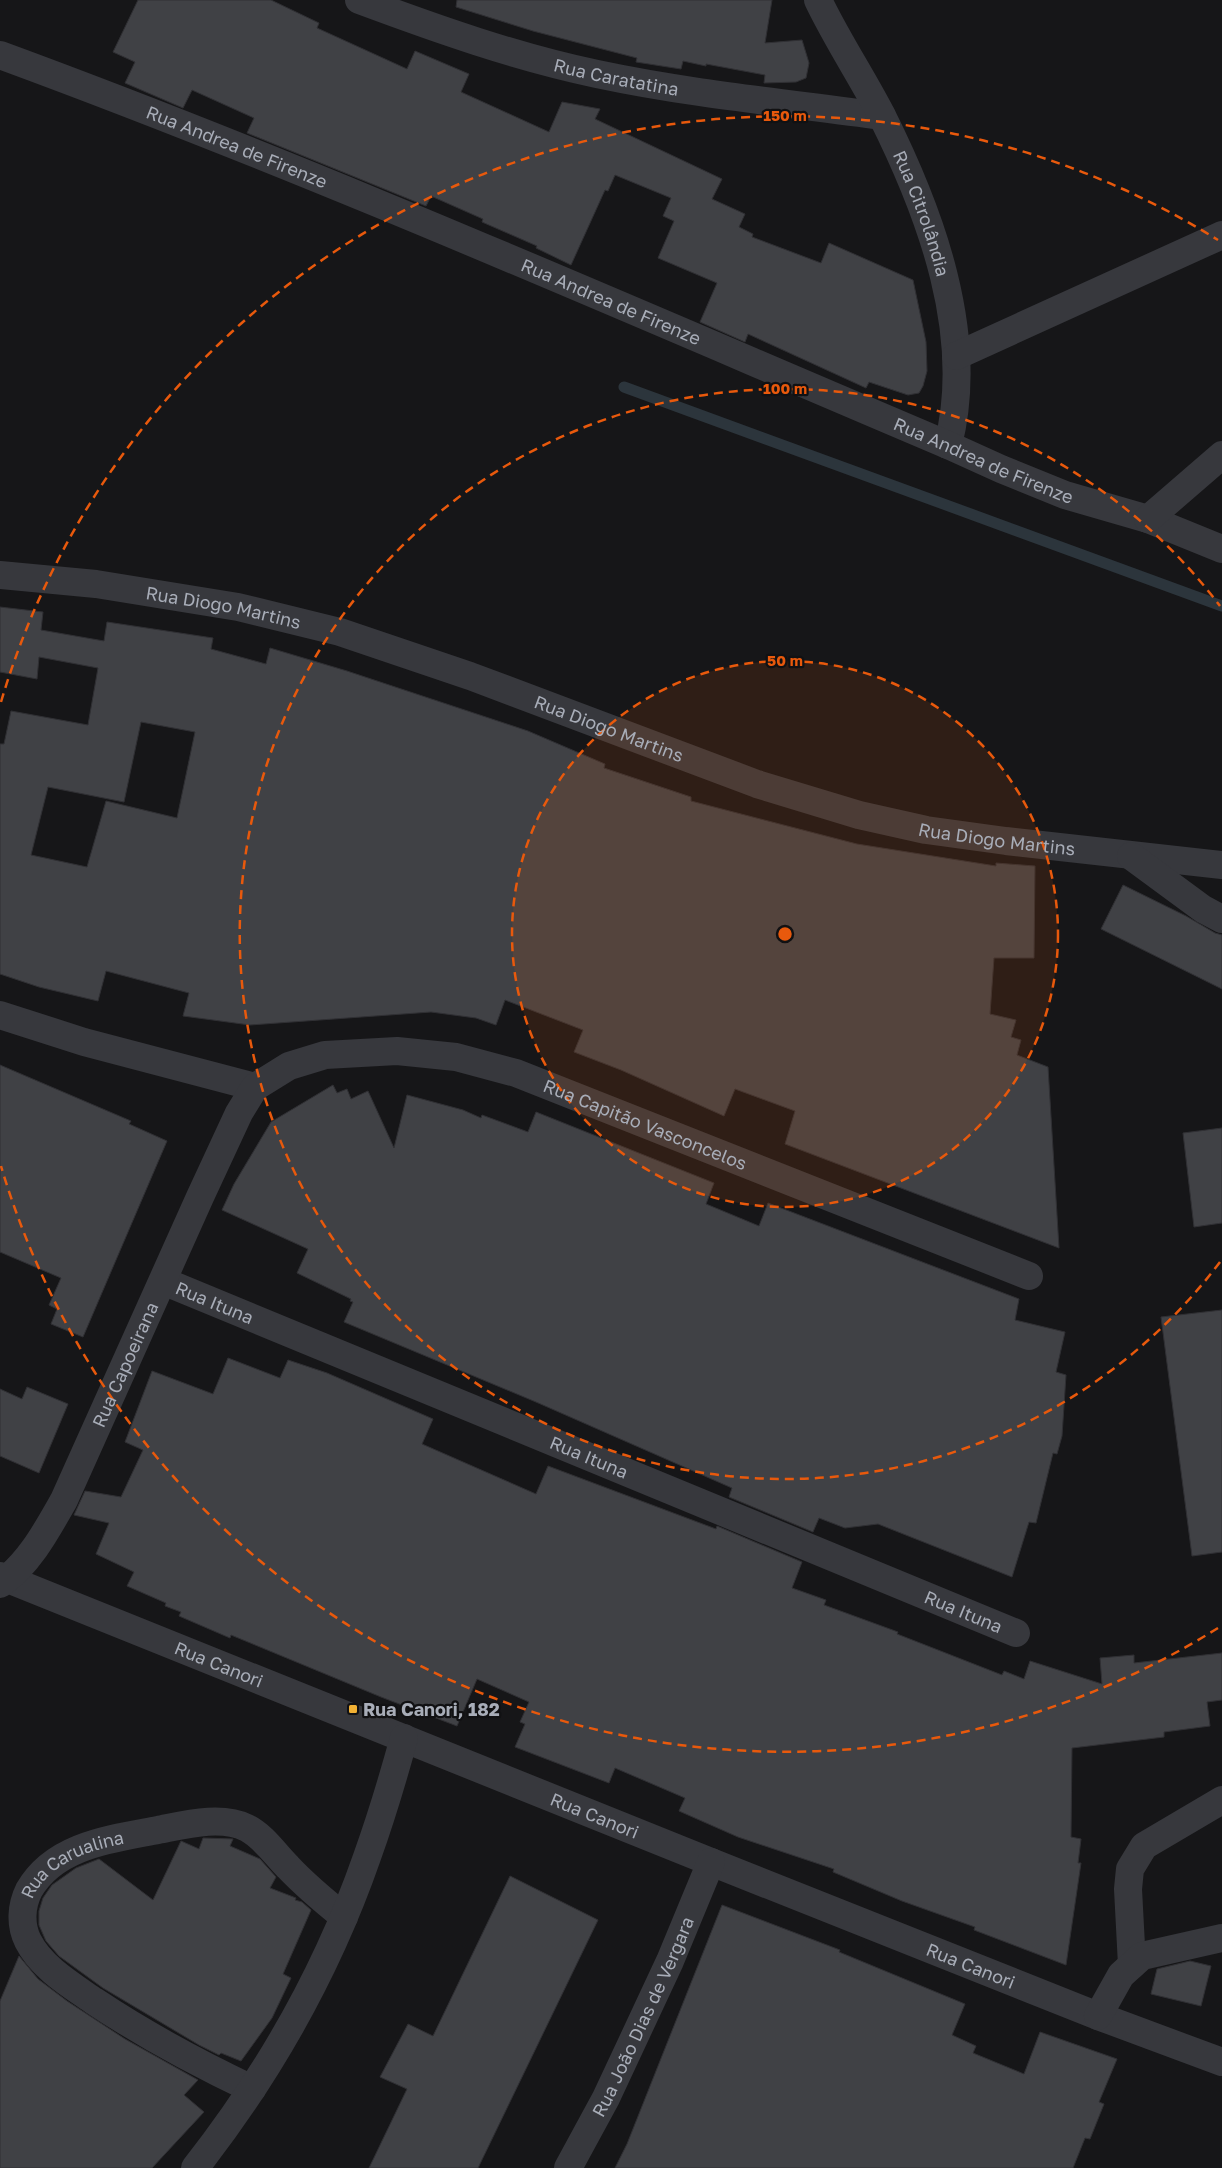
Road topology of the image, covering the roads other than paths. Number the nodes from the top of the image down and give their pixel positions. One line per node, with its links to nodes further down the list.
1 (359, 0): 4 (street, Rua Caratatina)
2 (818, 0): 4 (street, Rua Citrolândia)
3 (0, 55): 7 (street, Rua Andrea de Firenze)
4 (882, 116): 6 (street, Rua Citrolândia)
5 (1222, 235): 6 (street)
6 (956, 356): 7 (street, Rua Citrolândia)
7 (948, 445): 9 (street, Rua Andrea de Firenze)
8 (1222, 455): 9 (street)
9 (1148, 519): 10 (street, Rua Andrea de Firenze)
10 (1222, 549)
11 (0, 575): 12 (street, Rua Diogo Martins)
12 (1129, 856): 13 (street, Rua Diogo Martins); 14 (street)
13 (1222, 865)
14 (1222, 919)
15 (0, 1015): 16 (street)
16 (255, 1087): 17 (street, Rua Capitão Vasconcelos); 18 (street, Rua Capoeirana)
17 (1029, 1276)
18 (163, 1281): 19 (street, Rua Capoeirana); 20 (street, Rua Ituna)
19 (2, 1580): 21 (street, Rua Canori)
20 (1016, 1633)
21 (404, 1738): 23 (street, Rua Canori); 24 (street)
22 (1222, 1800): 26 (street)
23 (712, 1862): 27 (street, Rua Canori); 31 (street, Rua João Dias de Vergara)
24 (344, 1917): 29 (street); 29 (street, Rua Carualina)
25 (1222, 1938): 26 (street)
26 (1132, 1965): 27 (street)
27 (1098, 2016): 28 (street, Rua Canori)
28 (1222, 2062)
29 (252, 2089): 30 (street)
30 (195, 2168)
31 (568, 2168)

